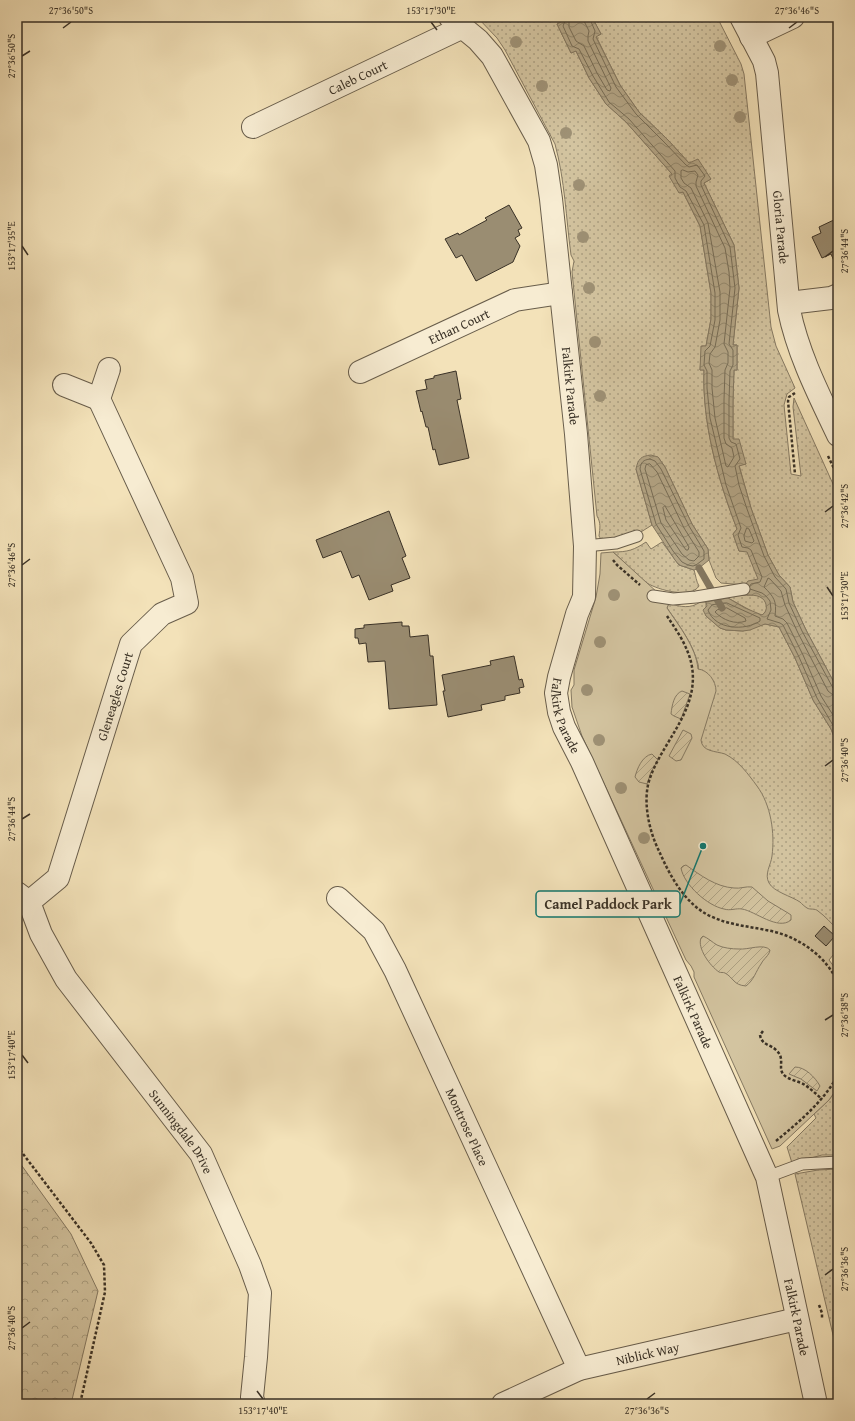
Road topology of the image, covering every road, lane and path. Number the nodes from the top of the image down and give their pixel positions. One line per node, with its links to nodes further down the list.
1 (741, 17): 4 (street, Gloria Parade)
2 (793, 17): 4 (street)
3 (456, 22): 5 (street, Caleb Court); 6 (street, Falkirk Parade)
4 (752, 37): 8 (street, Gloria Parade)
5 (253, 127)
6 (561, 293): 10 (street, Ethan Court); 17 (street, Falkirk Parade)
7 (838, 296): 8 (street)
8 (789, 303): 14 (street, Gloria Parade)
9 (109, 369): 13 (street)
10 (360, 372)
11 (64, 385): 13 (street)
12 (799, 391): 15 (path)
13 (99, 399): 20 (street, Gleneagles Court)
14 (838, 435)
15 (795, 474)
16 (637, 536): 17 (lane)
17 (594, 546): 19 (path); 28 (street, Falkirk Parade)
18 (744, 589): 19 (lane)
19 (653, 596): 22 (path)
20 (23, 898): 34 (street, Sunningdale Drive)
21 (338, 898): 32 (street, Montrose Place)
22 (838, 984)
23 (763, 1031): 25 (path)
24 (838, 1075): 25 (path)
25 (822, 1099): 28 (path)
26 (17, 1146): 33 (path)
27 (838, 1162): 28 (lane)
28 (775, 1174): 30 (street, Falkirk Parade)
29 (819, 1304): 31 (path)
30 (797, 1319): 32 (street, Niblick Way); 36 (street, Falkirk Parade)
31 (822, 1320)
32 (579, 1369): 35 (street, Niblick Way)
33 (80, 1404)
34 (254, 1404)
35 (503, 1404)
36 (816, 1404)

